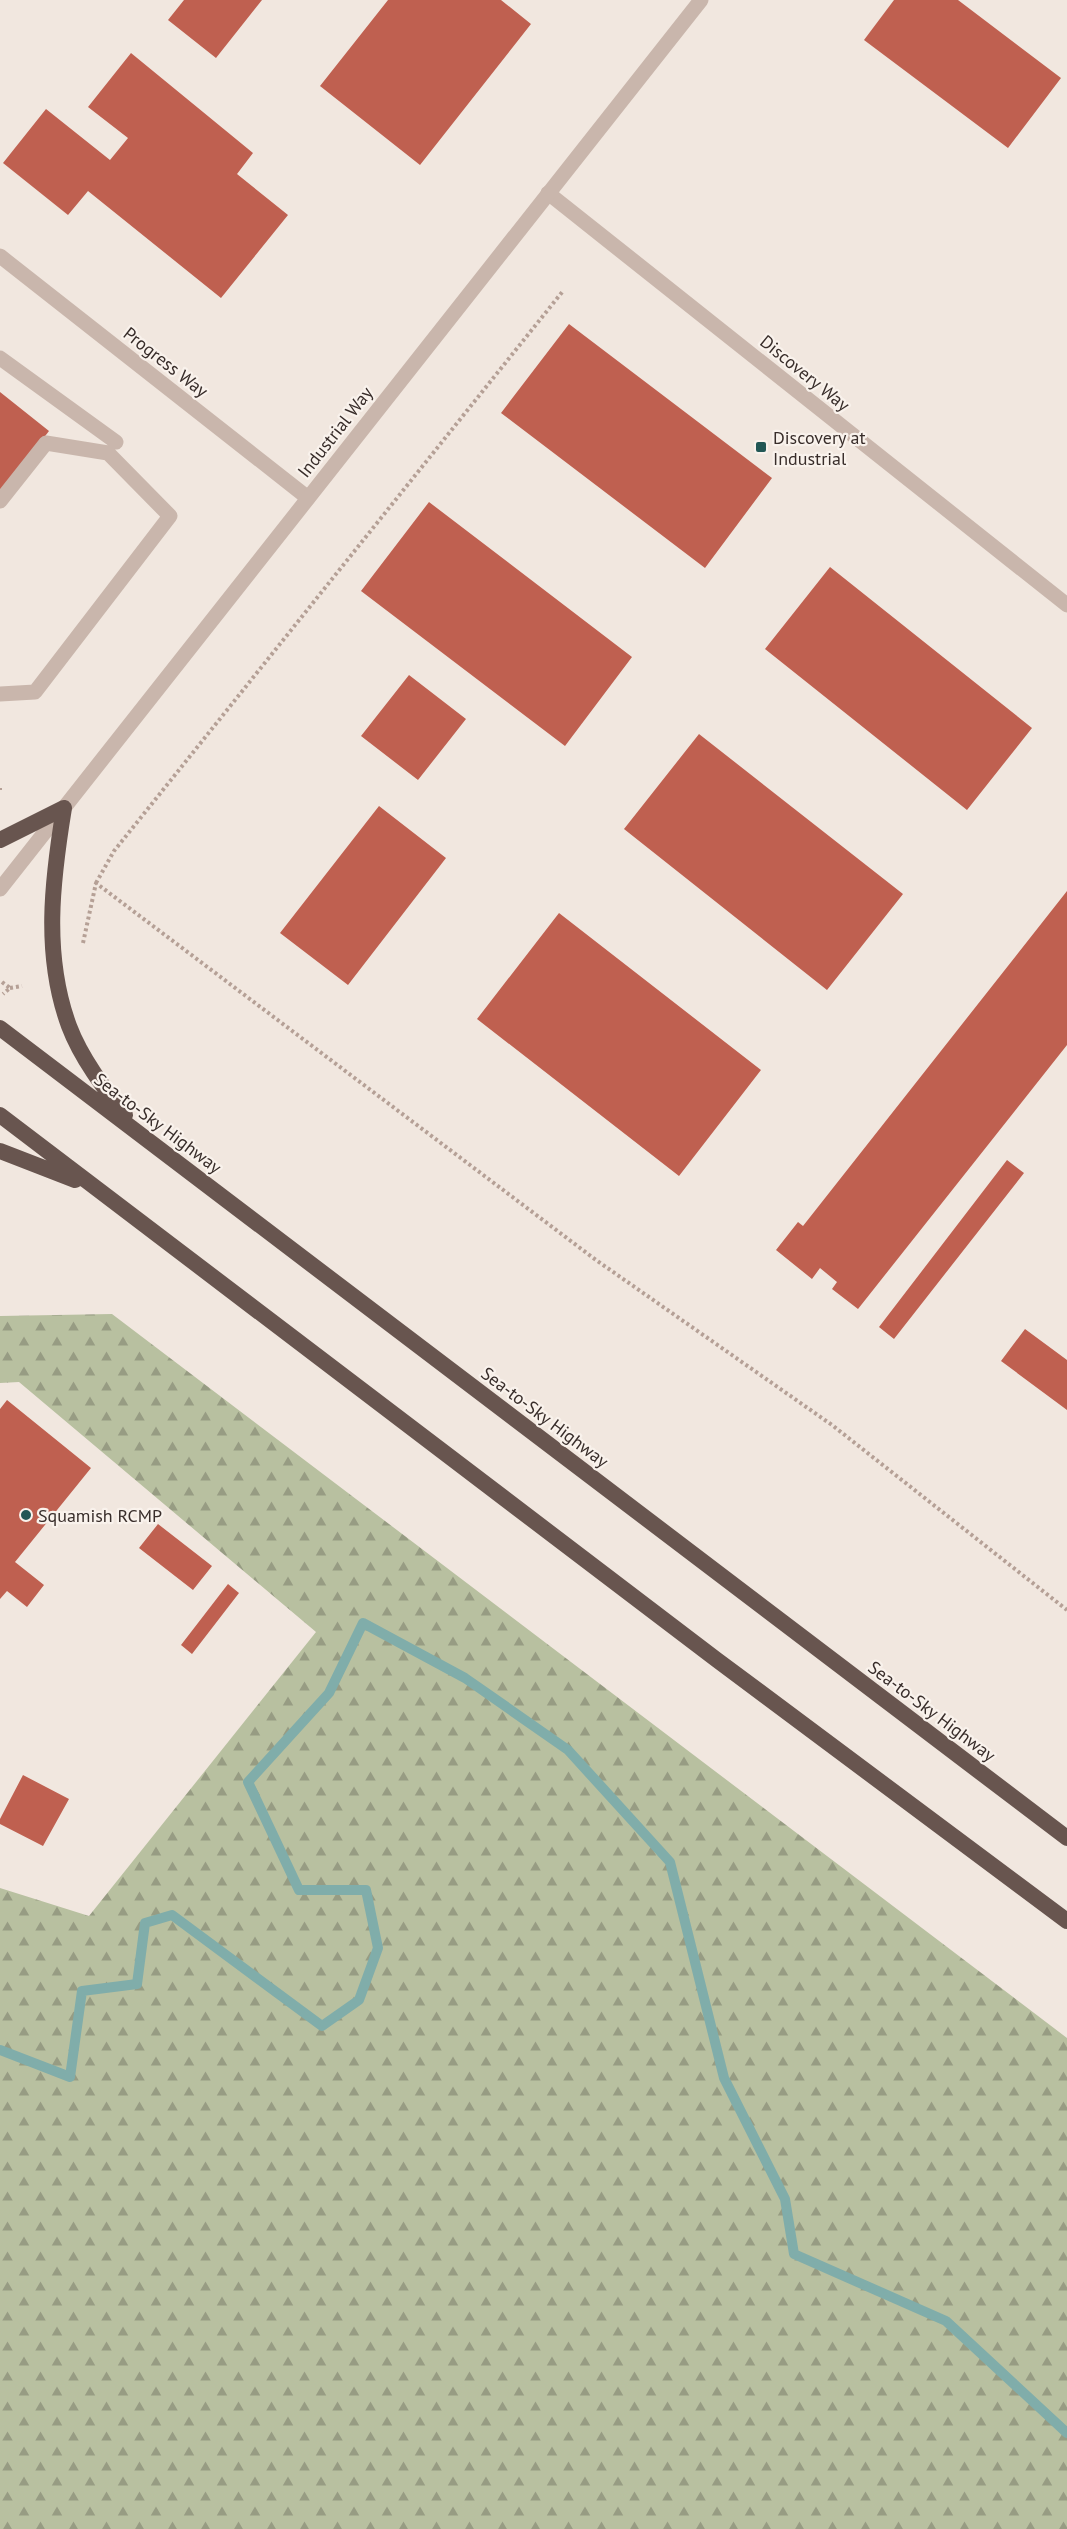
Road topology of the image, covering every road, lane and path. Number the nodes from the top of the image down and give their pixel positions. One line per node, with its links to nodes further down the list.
1 (701, 0): 2 (street, Industrial Way)
2 (548, 193): 7 (street, Industrial Way); 9 (street, Discovery Way)
3 (0, 256): 7 (street, Progress Way)
4 (563, 291): 13 (path)
5 (0, 358): 6 (street)
6 (116, 442)
7 (308, 498): 11 (street, Industrial Way)
8 (0, 501): 10 (street)
9 (1067, 605)
10 (0, 694)
11 (64, 808): 12 (highway); 14 (street, Industrial Way); 22 (highway)
12 (0, 840)
13 (96, 883): 15 (path); 25 (path)
14 (0, 889)
15 (81, 948)
16 (2, 982): 18 (path)
17 (21, 986): 18 (path)
18 (10, 988): 19 (path)
19 (3, 994)
20 (0, 1028): 22 (highway, Sea-to-Sky Highway)
21 (0, 1115): 24 (highway)
22 (140, 1134): 26 (highway, Sea-to-Sky Highway)
23 (0, 1151): 24 (highway)
24 (93, 1187): 27 (highway)
25 (1067, 1610)
26 (1067, 1838)
27 (1067, 1921)

